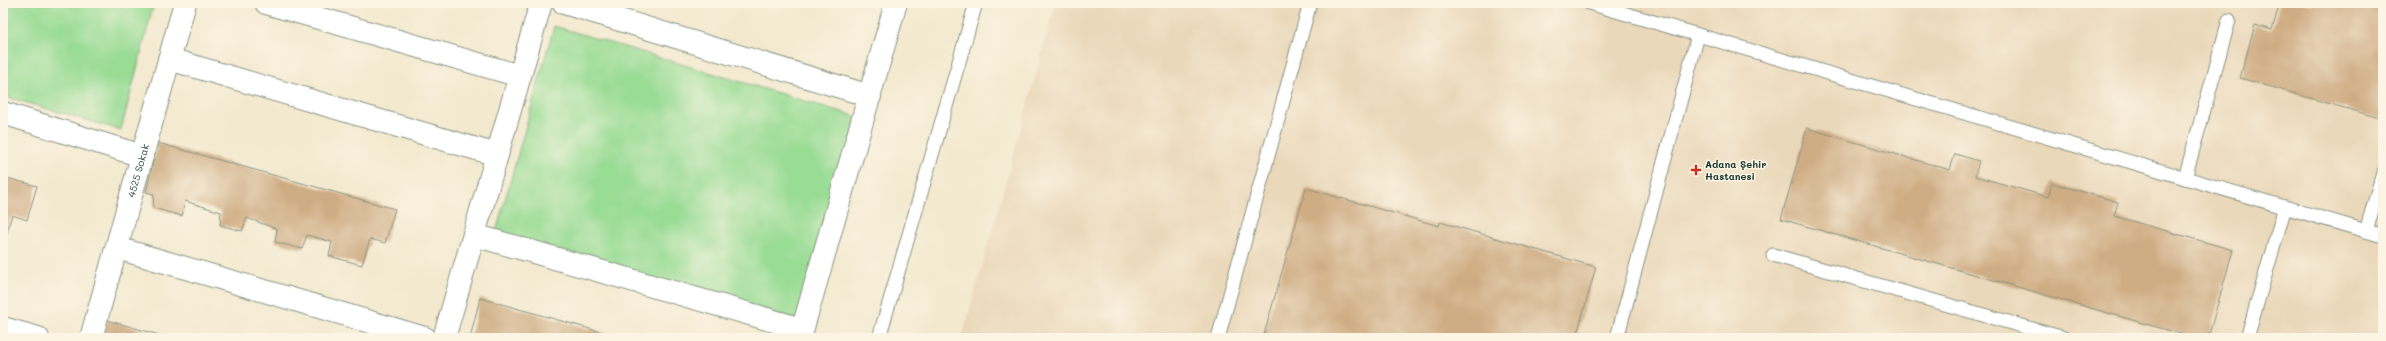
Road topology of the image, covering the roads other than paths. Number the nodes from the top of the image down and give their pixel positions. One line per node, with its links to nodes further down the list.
1 (185, 3): 11 (street, 4525 Sokak)
2 (266, 3): 12 (street)
3 (541, 3): 12 (street)
4 (564, 3): 13 (street)
5 (896, 3): 13 (street)
6 (976, 3): 31 (lane)
7 (1310, 3): 32 (lane)
8 (1589, 3): 10 (lane)
9 (2229, 20): 18 (lane)
10 (1698, 35): 18 (lane); 33 (lane)
11 (169, 59): 15 (street); 16 (street, 4525 Sokak)
12 (520, 76): 15 (street)
13 (870, 96): 26 (street)
14 (3, 113): 16 (street)
15 (497, 154): 21 (street)
16 (142, 156): 23 (street, 4525 Sokak)
17 (2383, 173): 20 (lane)
18 (2185, 178): 19 (lane)
19 (2285, 207): 20 (lane); 35 (lane)
20 (2366, 231): 22 (lane)
21 (474, 235): 26 (street); 30 (street)
22 (2383, 236)
23 (117, 248): 28 (street, 4525 Sokak); 29 (street)
24 (1773, 255): 34 (lane)
25 (3, 328): 27 (street)
26 (801, 333)
27 (38, 338)
28 (91, 338)
29 (424, 338)
30 (444, 338)
31 (879, 338)
32 (1218, 338)
33 (1617, 338)
34 (2064, 338)
35 (2247, 338)

